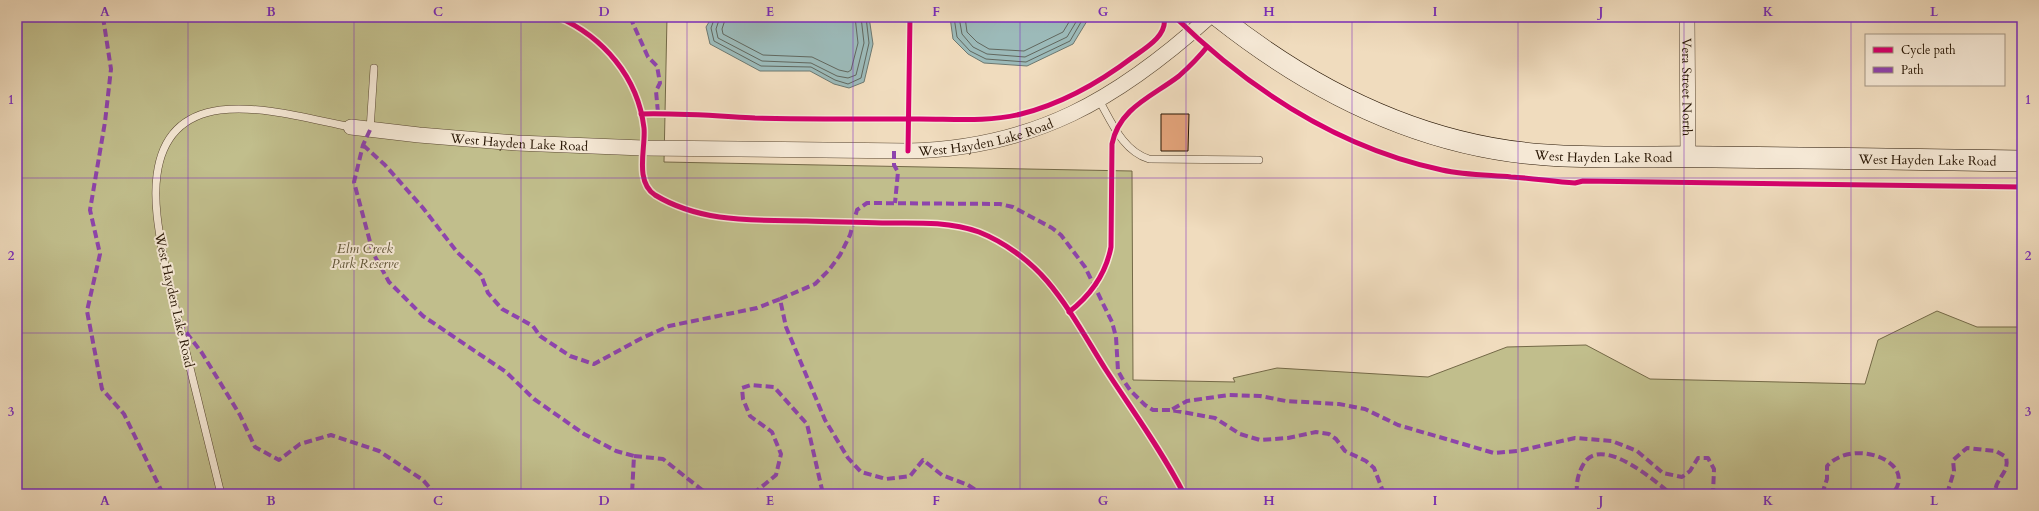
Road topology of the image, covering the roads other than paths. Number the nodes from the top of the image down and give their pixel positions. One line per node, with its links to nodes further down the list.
1 (1209, 17): 5 (street, West Hayden Lake Road)
2 (1219, 17): 8 (main road, West Hayden Lake Road)
3 (1687, 17): 8 (street, Vera Street North)
4 (374, 68): 7 (lane)
5 (1099, 100): 7 (street, West Hayden Lake Road); 9 (lane)
6 (351, 127): 7 (street, West Hayden Lake Road); 11 (lane, West Hayden Lake Road)
7 (370, 130)
8 (1688, 157): 10 (main road, West Hayden Lake Road)
9 (1259, 160)
10 (2022, 161)
11 (221, 494)

